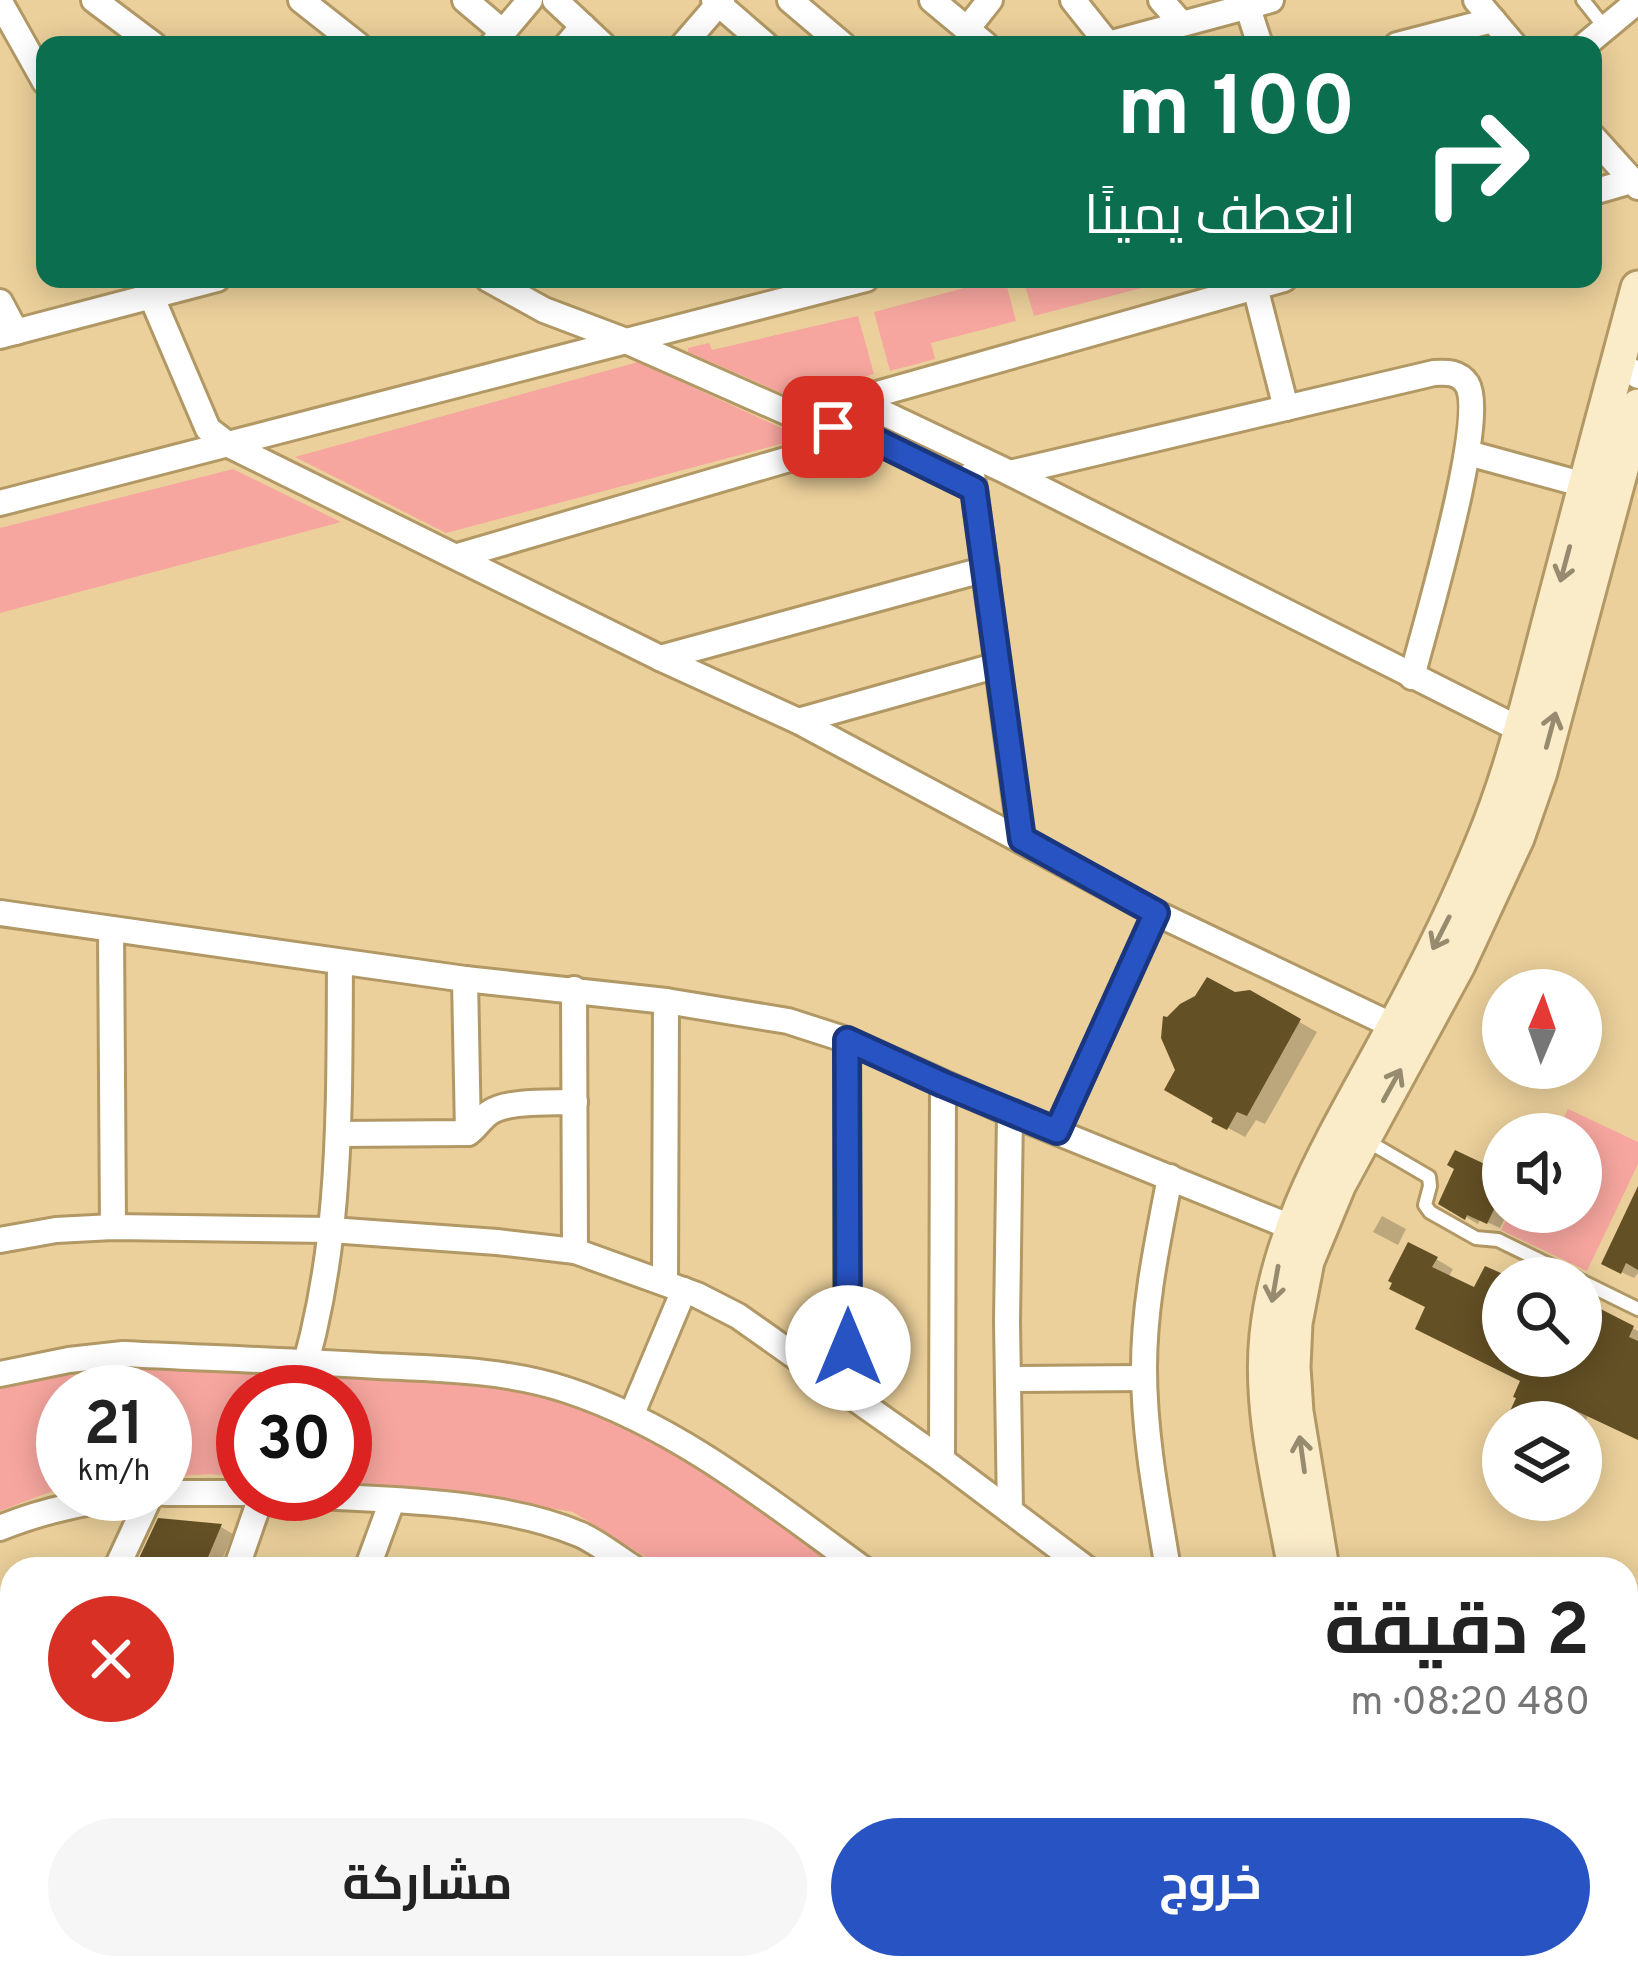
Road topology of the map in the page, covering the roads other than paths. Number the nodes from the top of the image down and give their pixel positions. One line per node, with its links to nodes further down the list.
1 (94, 0): 20 (street)
2 (465, 0): 22 (street)
3 (530, 0): 23 (street)
4 (555, 0): 19 (street)
5 (790, 0): 26 (street)
6 (932, 0): 27 (street)
7 (991, 0): 28 (street)
8 (1072, 0): 29 (street)
9 (1161, 0): 17 (street)
10 (1582, 0): 18 (lane)
11 (718, 1): 24 (street); 25 (street)
12 (0, 2): 35 (street)
13 (1638, 2): 18 (street)
14 (1258, 3): 17 (street); 31 (street)
15 (319, 5): 21 (street)
16 (1484, 10): 32 (street); 33 (street)
17 (1181, 23): 30 (street)
18 (1606, 29): 34 (street)
19 (575, 35)
20 (142, 36)
21 (349, 36)
22 (495, 36)
23 (500, 36)
24 (690, 36)
25 (756, 36)
26 (832, 36)
27 (976, 36)
28 (977, 36)
29 (1101, 36)
30 (1136, 36)
31 (1260, 36)
32 (1419, 36)
33 (1506, 36)
34 (1597, 36)
35 (36, 66)
36 (1602, 147): 37 (street)
37 (1635, 184): 38 (street)
38 (1602, 190)
39 (145, 288): 47 (street)
40 (148, 288): 55 (street)
41 (505, 288): 48 (street)
42 (831, 288): 48 (street)
43 (1237, 288): 50 (street)
44 (1255, 288): 52 (street)
45 (1638, 288): 49 (main road)
46 (0, 302): 47 (street)
47 (8, 334)
48 (626, 341): 53 (street); 55 (street)
49 (1628, 368): 59 (main road)
50 (856, 400): 53 (street); 57 (street)
51 (1638, 406): 77 (main road, one-way to 51)
52 (1286, 408): 56 (street); 58 (street)
53 (800, 418): 54 (street)
54 (866, 436): 60 (street); 62 (street)
55 (230, 445): 61 (street); 62 (street)
56 (1468, 453): 59 (street); 66 (street)
57 (969, 454): 58 (street); 60 (street)
58 (1010, 473): 66 (street)
59 (1585, 485): 68 (main road, one-way to 68)
60 (974, 489): 63 (street)
61 (0, 503)
62 (458, 556): 64 (street)
63 (986, 569): 64 (street); 65 (street)
64 (660, 658): 67 (street)
65 (998, 665): 67 (street); 69 (street)
66 (1412, 677): 68 (street)
67 (799, 722): 69 (street)
68 (1521, 730): 77 (main road, one-way to 77)
69 (1022, 839): 70 (street)
70 (1156, 913): 77 (street); 82 (lane)
71 (0, 914): 72 (street)
72 (111, 929): 73 (street); 87 (street)
73 (340, 962): 74 (street); 84 (street)
74 (466, 979): 75 (street); 83 (street)
75 (574, 989): 76 (street); 80 (street)
76 (666, 1001): 78 (street); 93 (street)
77 (1406, 1033): 85 (main road, one-way to 77); 89 (main road)
78 (847, 1040): 79 (street); 101 (street)
79 (943, 1084): 81 (street); 103 (street)
80 (575, 1102): 83 (street); 91 (street)
81 (1010, 1113): 82 (street); 99 (street)
82 (1057, 1131): 86 (street)
83 (468, 1133): 84 (street)
84 (339, 1134): 88 (street)
85 (1363, 1138): 89 (main road); 92 (lane)
86 (1170, 1177): 89 (street); 100 (street)
87 (113, 1227): 88 (street); 90 (street)
88 (331, 1230): 91 (street); 96 (street)
89 (1303, 1233): 118 (main road, one-way to 118); 119 (main road, one-way to 89)
90 (0, 1240)
91 (575, 1251): 93 (street)
92 (1533, 1257)
93 (675, 1286): 101 (street); 102 (street)
94 (1602, 1291): 95 (lane)
95 (1638, 1309)
96 (307, 1362): 97 (street); 98 (street); 102 (street)
97 (306, 1365)
98 (0, 1374)
99 (1008, 1378): 100 (street); 106 (street)
100 (1144, 1378): 117 (street)
101 (848, 1392): 103 (street)
102 (631, 1416): 115 (street)
103 (942, 1460): 106 (street)
104 (372, 1500): 105 (street)
105 (392, 1501): 113 (street); 114 (street)
106 (1010, 1511): 116 (street)
107 (36, 1514): 110 (street)
108 (138, 1521): 111 (street)
109 (253, 1521): 112 (street)
110 (0, 1528)
111 (122, 1557)
112 (240, 1557)
113 (371, 1557)
114 (616, 1557)
115 (846, 1557)
116 (1071, 1557)
117 (1166, 1557)
118 (1293, 1557)
119 (1320, 1557)

